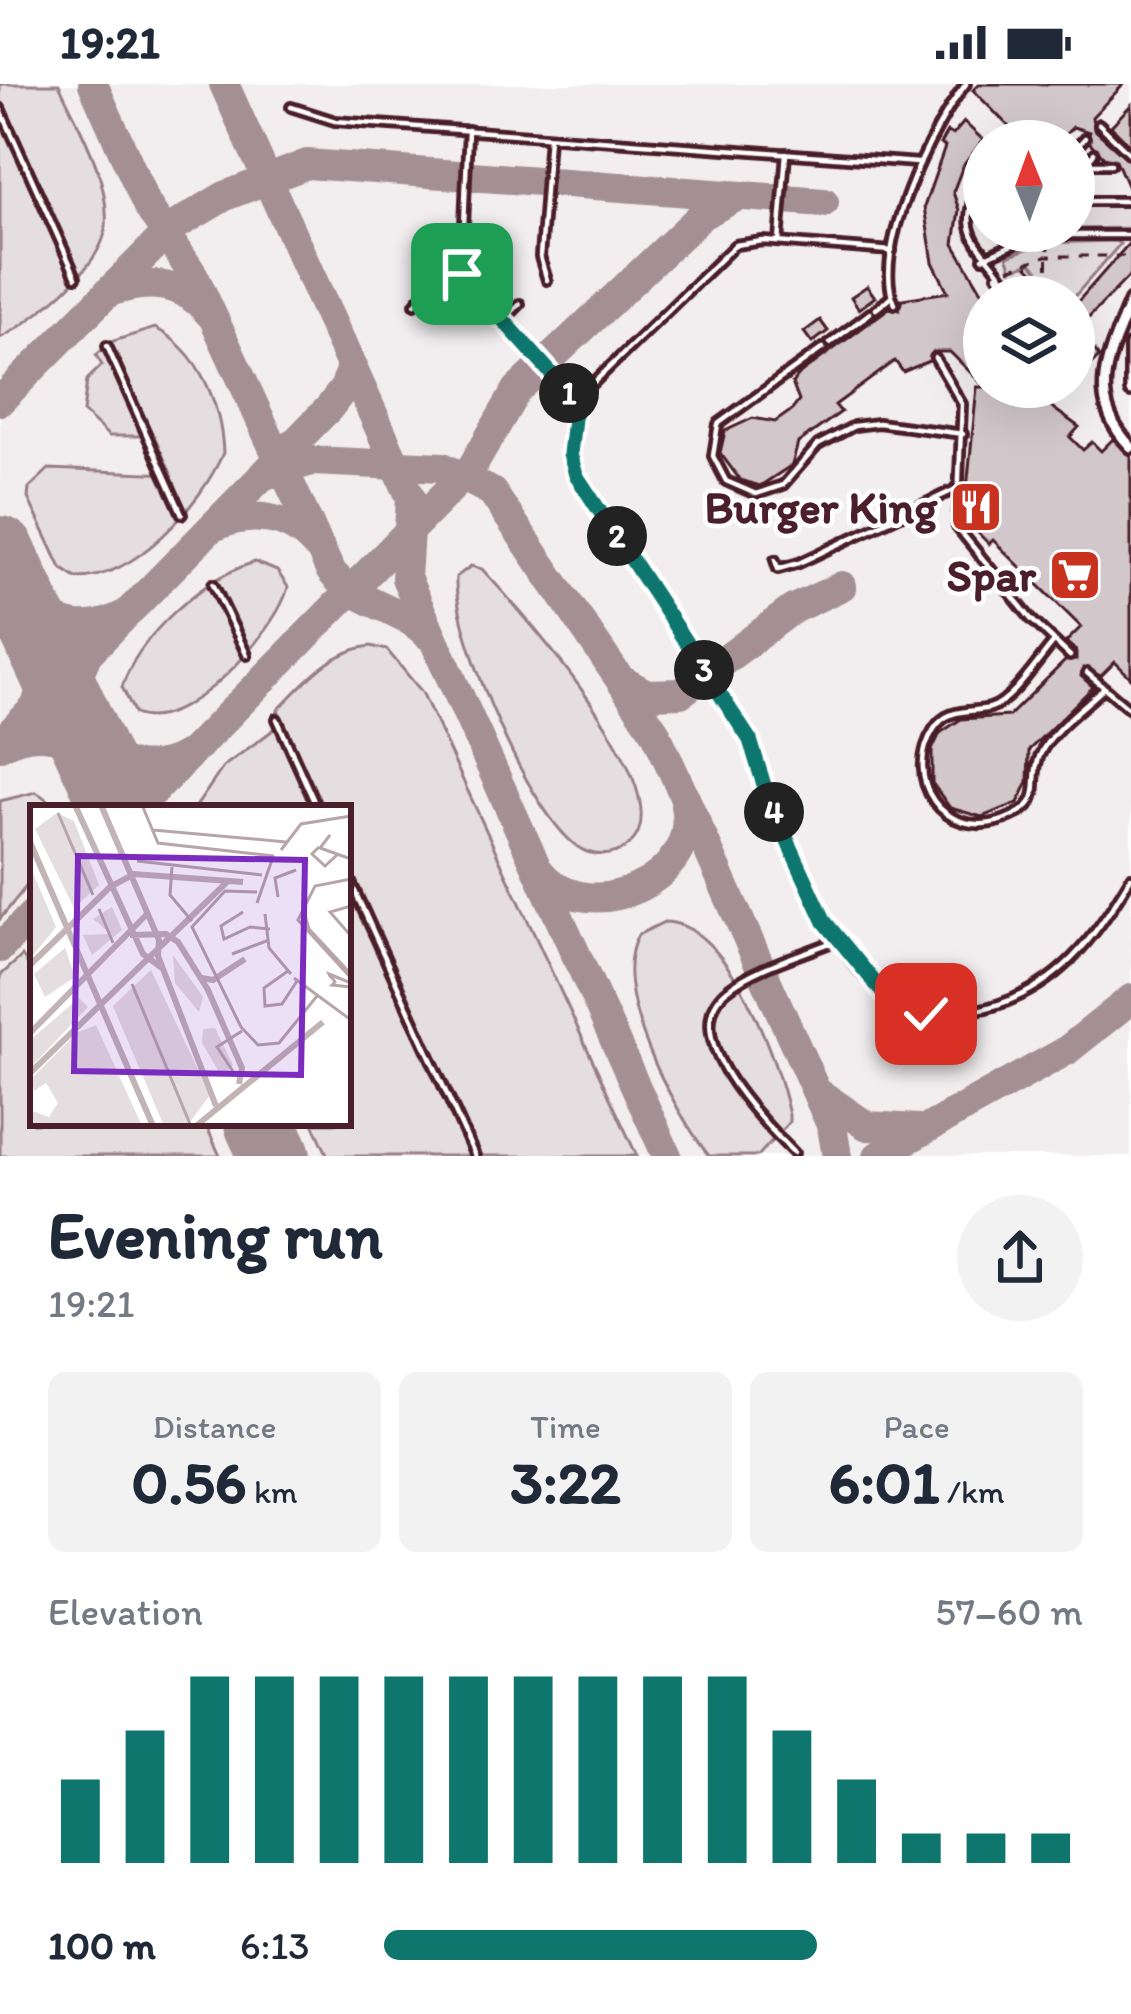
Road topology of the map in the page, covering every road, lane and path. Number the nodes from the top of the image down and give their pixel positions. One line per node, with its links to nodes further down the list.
1 (966, 84): 9 (lane)
2 (291, 107): 5 (lane)
3 (0, 108): 29 (lane)
4 (1099, 124): 8 (lane)
5 (468, 130): 6 (lane); 25 (lane)
6 (549, 136): 7 (lane); 30 (lane)
7 (786, 153): 9 (lane); 16 (lane)
8 (1131, 155)
9 (918, 164): 17 (lane)
10 (1095, 164): 11 (lane)
11 (1111, 164)
12 (1095, 201): 13 (lane)
13 (1129, 201)
14 (1095, 234): 15 (lane)
15 (1129, 235)
16 (779, 242): 17 (lane); 39 (lane)
17 (892, 250): 40 (lane)
18 (981, 252): 23 (lane)
19 (998, 252): 23 (lane)
20 (1047, 252): 21 (path)
21 (1047, 256): 22 (path); 24 (path); 28 (path)
22 (1131, 256)
23 (983, 258): 26 (lane)
24 (1026, 263): 26 (path); 27 (path)
25 (461, 268): 32 (lane); 34 (lane)
26 (997, 274)
27 (1037, 276)
28 (1046, 276)
29 (76, 277)
30 (547, 280)
31 (1131, 301): 41 (street)
32 (416, 304)
33 (520, 304): 34 (lane)
34 (502, 322): 39 (lane)
35 (107, 346): 43 (lane)
36 (1131, 346): 38 (street)
37 (935, 358): 40 (lane)
38 (1131, 391)
39 (576, 401): 56 (lane)
40 (963, 434): 42 (lane)
41 (1131, 447)
42 (958, 488): 44 (lane); 46 (lane)
43 (182, 514)
44 (775, 560)
45 (213, 584): 47 (lane)
46 (1054, 642): 48 (lane); 50 (lane)
47 (247, 655)
48 (1070, 656)
49 (1087, 673): 50 (lane)
50 (1102, 688): 51 (lane)
51 (1131, 710)
52 (277, 719): 53 (lane)
53 (316, 805)
54 (1131, 877): 56 (lane)
55 (351, 883): 58 (lane)
56 (838, 940): 57 (lane)
57 (794, 1153)
58 (475, 1156)

